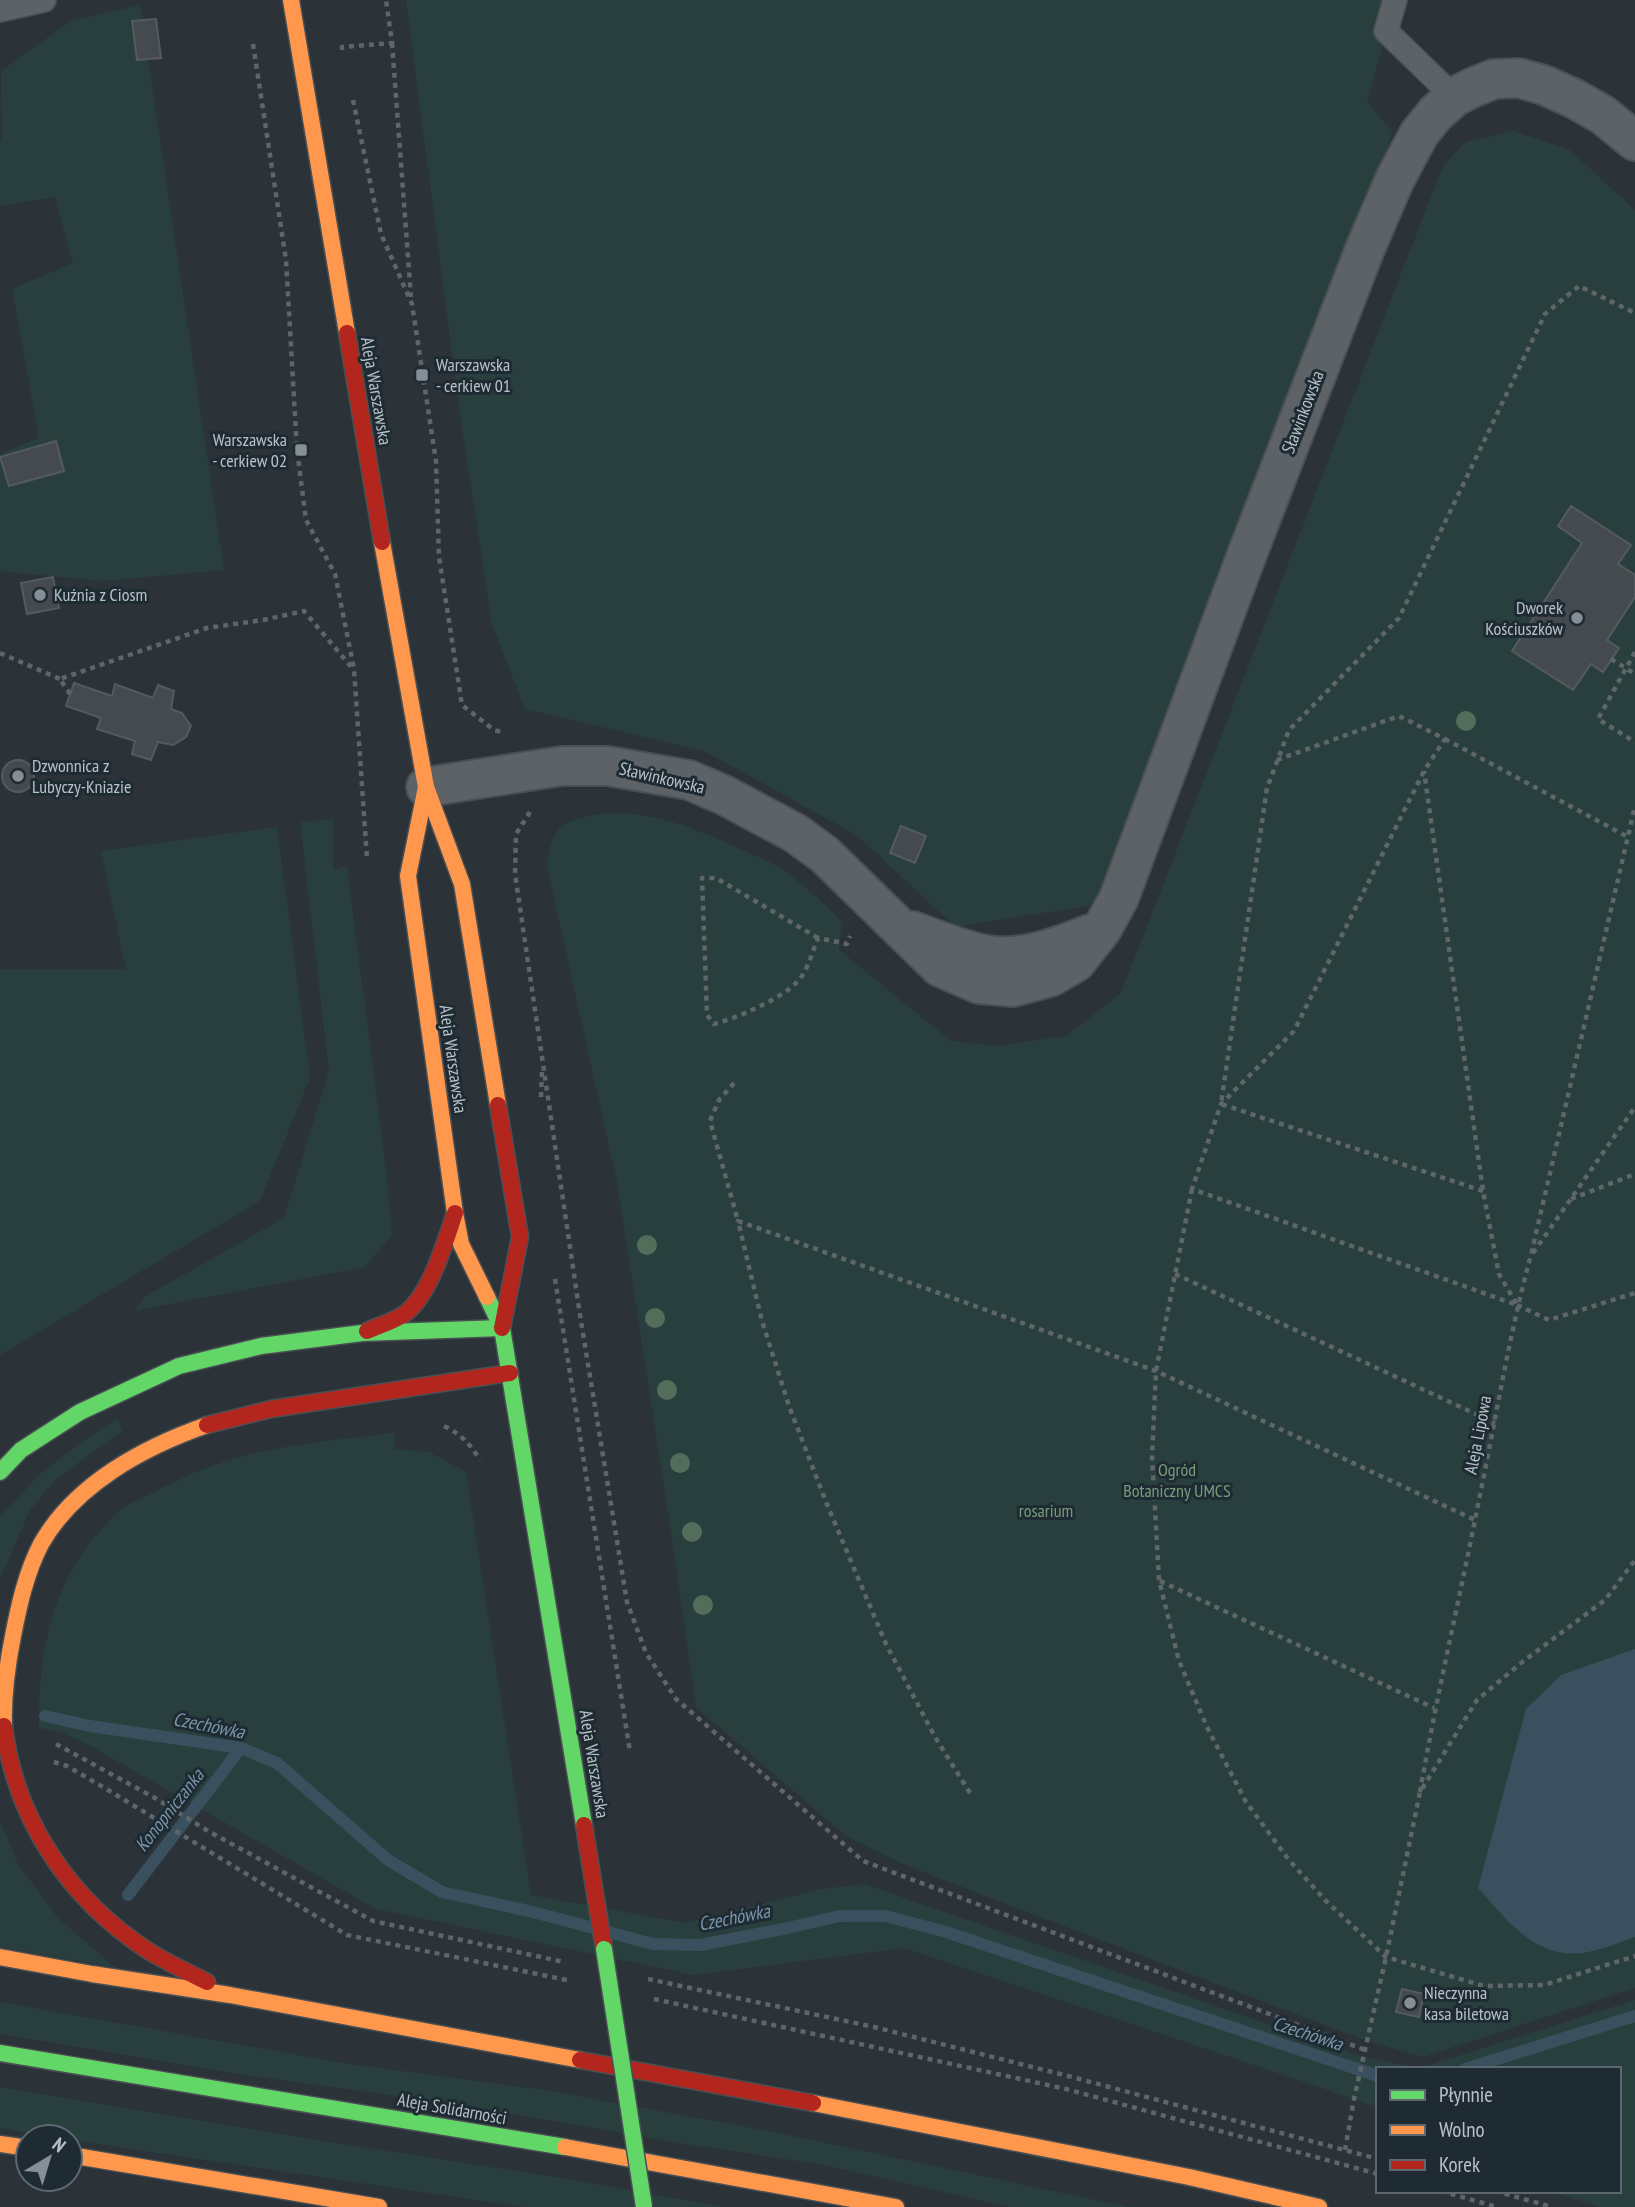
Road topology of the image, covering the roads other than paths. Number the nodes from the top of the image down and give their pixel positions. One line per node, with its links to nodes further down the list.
1 (44, 0): 4 (lane)
2 (291, 0): 7 (main road, Aleja Warszawska)
3 (1395, 0): 5 (lane)
4 (0, 10)
5 (1454, 97): 6 (street, Sławinkowska); 7 (street, Sławinkowska)
6 (1635, 141)
7 (426, 787): 8 (main road, Aleja Warszawska); 9 (main road, Aleja Warszawska)
8 (455, 1213): 9 (main road, Aleja Warszawska); 10 (main road)
9 (502, 1328): 10 (main road); 11 (main road, Aleja Warszawska)
10 (362, 1333): 12 (main road)
11 (510, 1373): 14 (main road); 18 (main road, Aleja Warszawska, bridge)
12 (0, 1472)
13 (0, 1956): 14 (main road)
14 (230, 1995): 20 (main road)
15 (0, 2053): 19 (main road, Aleja Solidarności)
16 (84, 2157): 17 (main road)
17 (379, 2207)
18 (644, 2207)
19 (896, 2207)
20 (1318, 2207)

